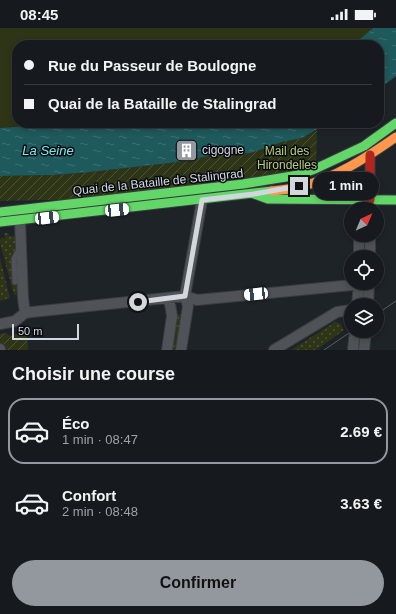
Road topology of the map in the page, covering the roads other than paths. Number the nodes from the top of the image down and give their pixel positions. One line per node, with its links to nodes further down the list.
1 (396, 123): 10 (main road, Quai de la Bataille de Stalingrad)
2 (396, 137): 3 (main road, Quai de la Bataille de Stalingrad)
3 (370, 155): 4 (main road, Quai de la Bataille de Stalingrad); 7 (main road)
4 (254, 194): 5 (main road, Quai de la Bataille de Stalingrad); 9 (main road)
5 (202, 200): 12 (main road, Quai de la Bataille de Stalingrad); 17 (street)
6 (396, 200): 8 (main road)
7 (370, 202)
8 (384, 202)
9 (344, 204)
10 (34, 208): 11 (main road, Quai de la Bataille de Stalingrad); 12 (main road)
11 (3, 211): 12 (main road, Quai de la Bataille de Stalingrad)
12 (20, 221): 13 (main road, Quai de la Bataille de Stalingrad); 14 (street)
13 (0, 222)
14 (21, 246): 15 (lane); 20 (street)
15 (15, 282)
16 (344, 285): 17 (street)
17 (185, 296): 18 (street); 25 (street)
18 (169, 298): 20 (street); 24 (street)
19 (344, 311): 26 (street)
20 (25, 313): 21 (street)
21 (0, 324)
22 (355, 338): 27 (street)
23 (365, 338): 28 (street)
24 (167, 350)
25 (181, 350)
26 (274, 350)
27 (354, 350)
28 (364, 350)

